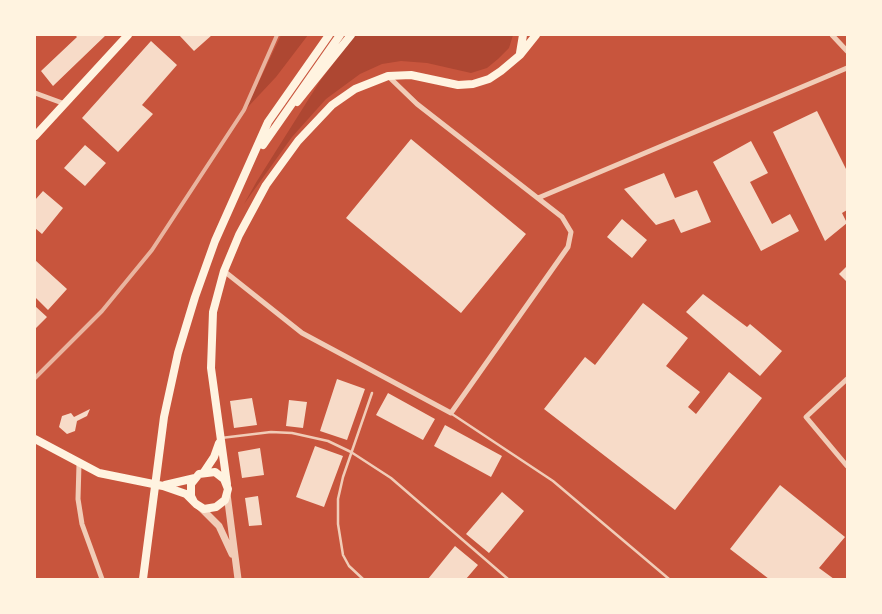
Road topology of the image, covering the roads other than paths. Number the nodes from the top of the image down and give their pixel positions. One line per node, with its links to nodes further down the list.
1 (128, 35): 13 (main road)
2 (329, 35): 16 (main road)
3 (340, 35): 14 (main road)
4 (351, 35): 14 (main road)
5 (523, 35): 9 (main road)
6 (536, 35): 9 (main road)
7 (832, 35): 8 (street)
8 (847, 51)
9 (520, 55): 11 (main road)
10 (847, 68): 17 (street)
11 (388, 76): 17 (street); 18 (main road)
12 (35, 93): 13 (street)
13 (65, 104): 15 (main road)
14 (277, 123): 16 (main road)
15 (35, 136)
16 (253, 159): 35 (main road)
17 (538, 198): 21 (street)
18 (224, 271): 21 (street); 23 (main road)
19 (847, 379): 26 (street)
20 (372, 393): 24 (lane)
21 (451, 413): 39 (lane)
22 (35, 438): 25 (main road)
23 (219, 438): 24 (lane); 27 (main road); 29 (main road)
24 (351, 452): 37 (lane); 38 (lane)
25 (79, 464): 30 (main road); 34 (street)
26 (847, 466)
27 (204, 472): 28 (main road); 29 (main road)
28 (194, 478): 30 (main road); 32 (main road)
29 (227, 484): 31 (main road)
30 (163, 486): 32 (main road)
31 (227, 494): 32 (main road); 33 (street)
32 (196, 504): 33 (street)
33 (235, 561): 36 (street)
34 (102, 579)
35 (143, 579)
36 (238, 579)
37 (363, 579)
38 (508, 579)
39 (669, 579)

